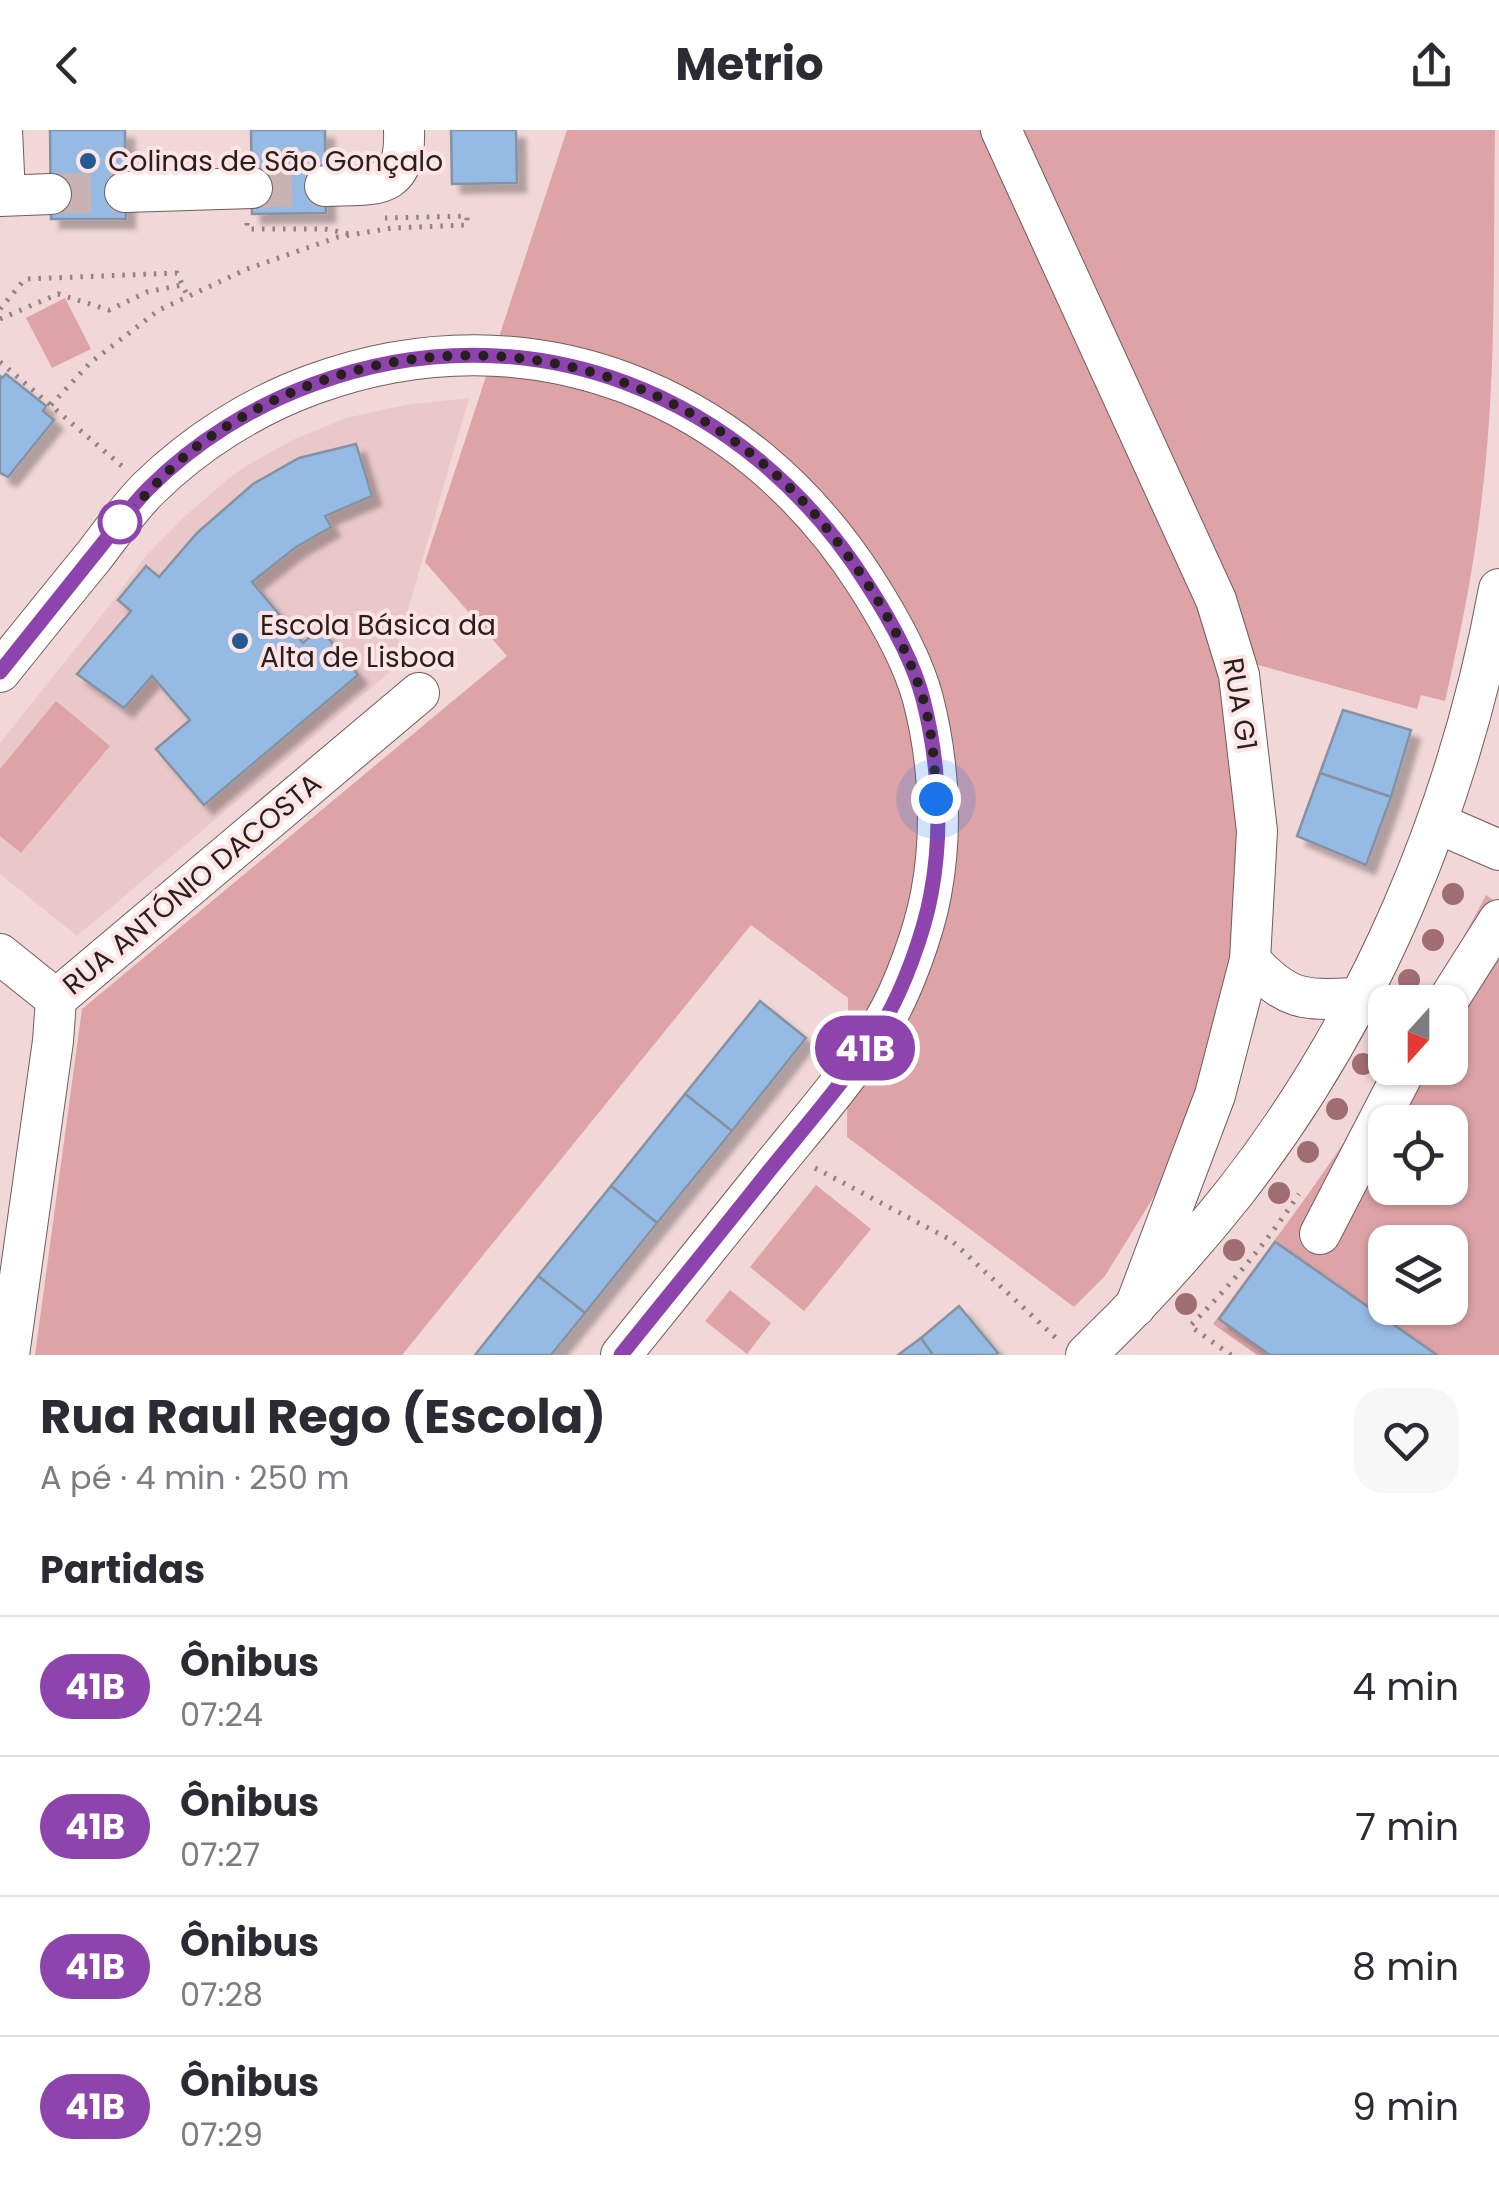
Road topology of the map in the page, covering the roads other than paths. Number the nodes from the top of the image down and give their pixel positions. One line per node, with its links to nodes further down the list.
1 (2, 130): 8 (street)
2 (404, 130): 4 (street)
3 (1002, 130): 16 (street, RUA G1)
4 (326, 186)
5 (252, 188): 6 (street)
6 (126, 192)
7 (51, 194): 8 (street)
8 (2, 196)
9 (1499, 590): 12 (street)
10 (0, 672): 25 (street)
11 (419, 693): 19 (street, RUA ANTÓNIO DACOSTA)
12 (1437, 822): 13 (street); 18 (street)
13 (1499, 850)
14 (1499, 920): 17 (street)
15 (0, 954): 19 (street)
16 (1250, 960): 18 (street); 22 (street, RUA G1)
17 (1458, 985)
18 (1360, 998): 22 (street)
19 (56, 999): 24 (street, RUA ANTÓNIO DACOSTA)
20 (1397, 1085): 21 (street)
21 (1320, 1234)
22 (1135, 1307): 23 (street)
23 (1073, 1349)
24 (9, 1355)
25 (621, 1355)

